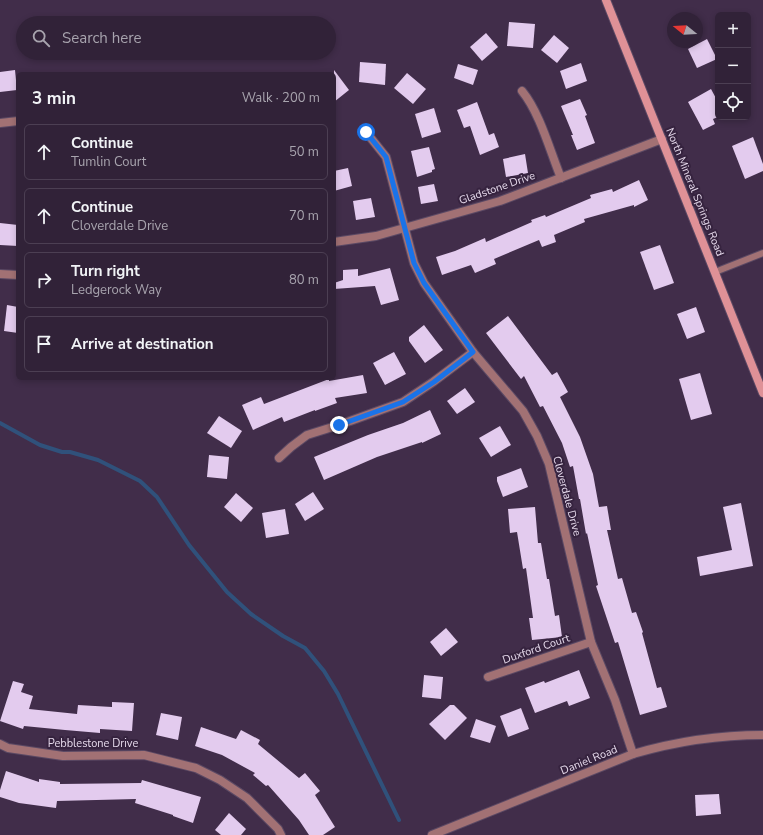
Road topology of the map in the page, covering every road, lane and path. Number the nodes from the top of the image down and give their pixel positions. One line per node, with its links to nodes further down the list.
1 (606, 0): 6 (street, North Mineral Springs Road)
2 (522, 91): 7 (street)
3 (16, 121): 4 (street)
4 (0, 123)
5 (366, 132): 8 (street, Cloverdale Drive)
6 (662, 140): 7 (street, Gladstone Drive); 11 (street, North Mineral Springs Road)
7 (561, 178): 8 (street, Gladstone Drive)
8 (405, 229): 9 (street, Gladstone Drive); 14 (street, Cloverdale Drive)
9 (336, 242)
10 (763, 253): 11 (lane)
11 (715, 272): 15 (street, North Mineral Springs Road)
12 (0, 274): 13 (street)
13 (16, 275)
14 (473, 352): 16 (street); 17 (street, Cloverdale Drive)
15 (763, 393)
16 (279, 458)
17 (591, 642): 18 (street, Duxford Court); 21 (street, Cloverdale Drive)
18 (488, 677)
19 (763, 735): 21 (street, Daniel Road)
20 (0, 744): 22 (street, Pebblestone Drive)
21 (633, 754): 23 (street, Daniel Road)
22 (281, 835)
23 (432, 835)

